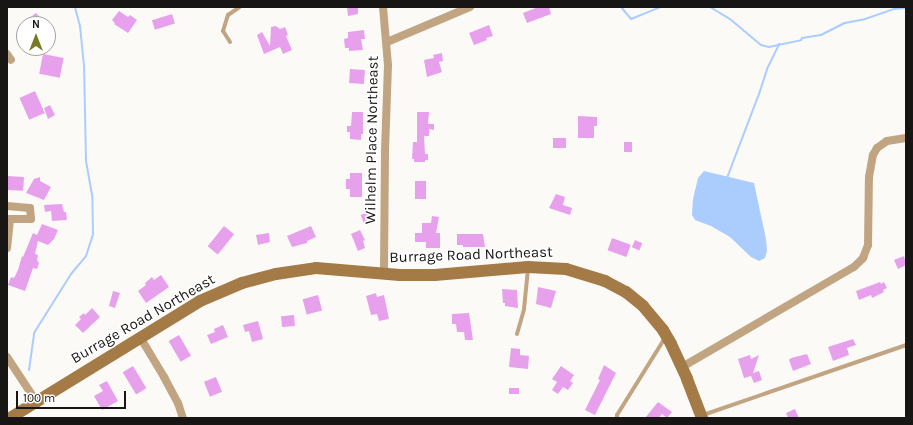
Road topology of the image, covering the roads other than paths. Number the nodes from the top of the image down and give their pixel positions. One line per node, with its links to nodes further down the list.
1 (240, 7): 4 (lane)
2 (383, 7): 5 (street, Wilhelm Place Northeast)
3 (470, 7): 5 (street)
4 (230, 42)
5 (387, 42): 11 (street, Wilhelm Place Northeast)
6 (906, 138): 17 (street)
7 (7, 206): 8 (street)
8 (8, 219): 9 (street)
9 (7, 248)
10 (528, 267): 11 (street, Burrage Road Northeast); 12 (lane); 13 (street, Burrage Road Northeast)
11 (384, 274): 14 (street, Burrage Road Northeast)
12 (517, 334)
13 (666, 336): 17 (street, Burrage Road Northeast); 22 (lane)
14 (140, 337): 18 (street, Burrage Road Northeast); 21 (street)
15 (906, 345): 19 (lane)
16 (7, 357): 18 (street)
17 (682, 367): 19 (street, Burrage Road Northeast)
18 (36, 401): 20 (street, Burrage Road Northeast)
19 (701, 417)
20 (10, 418)
21 (183, 418)
22 (617, 418)

